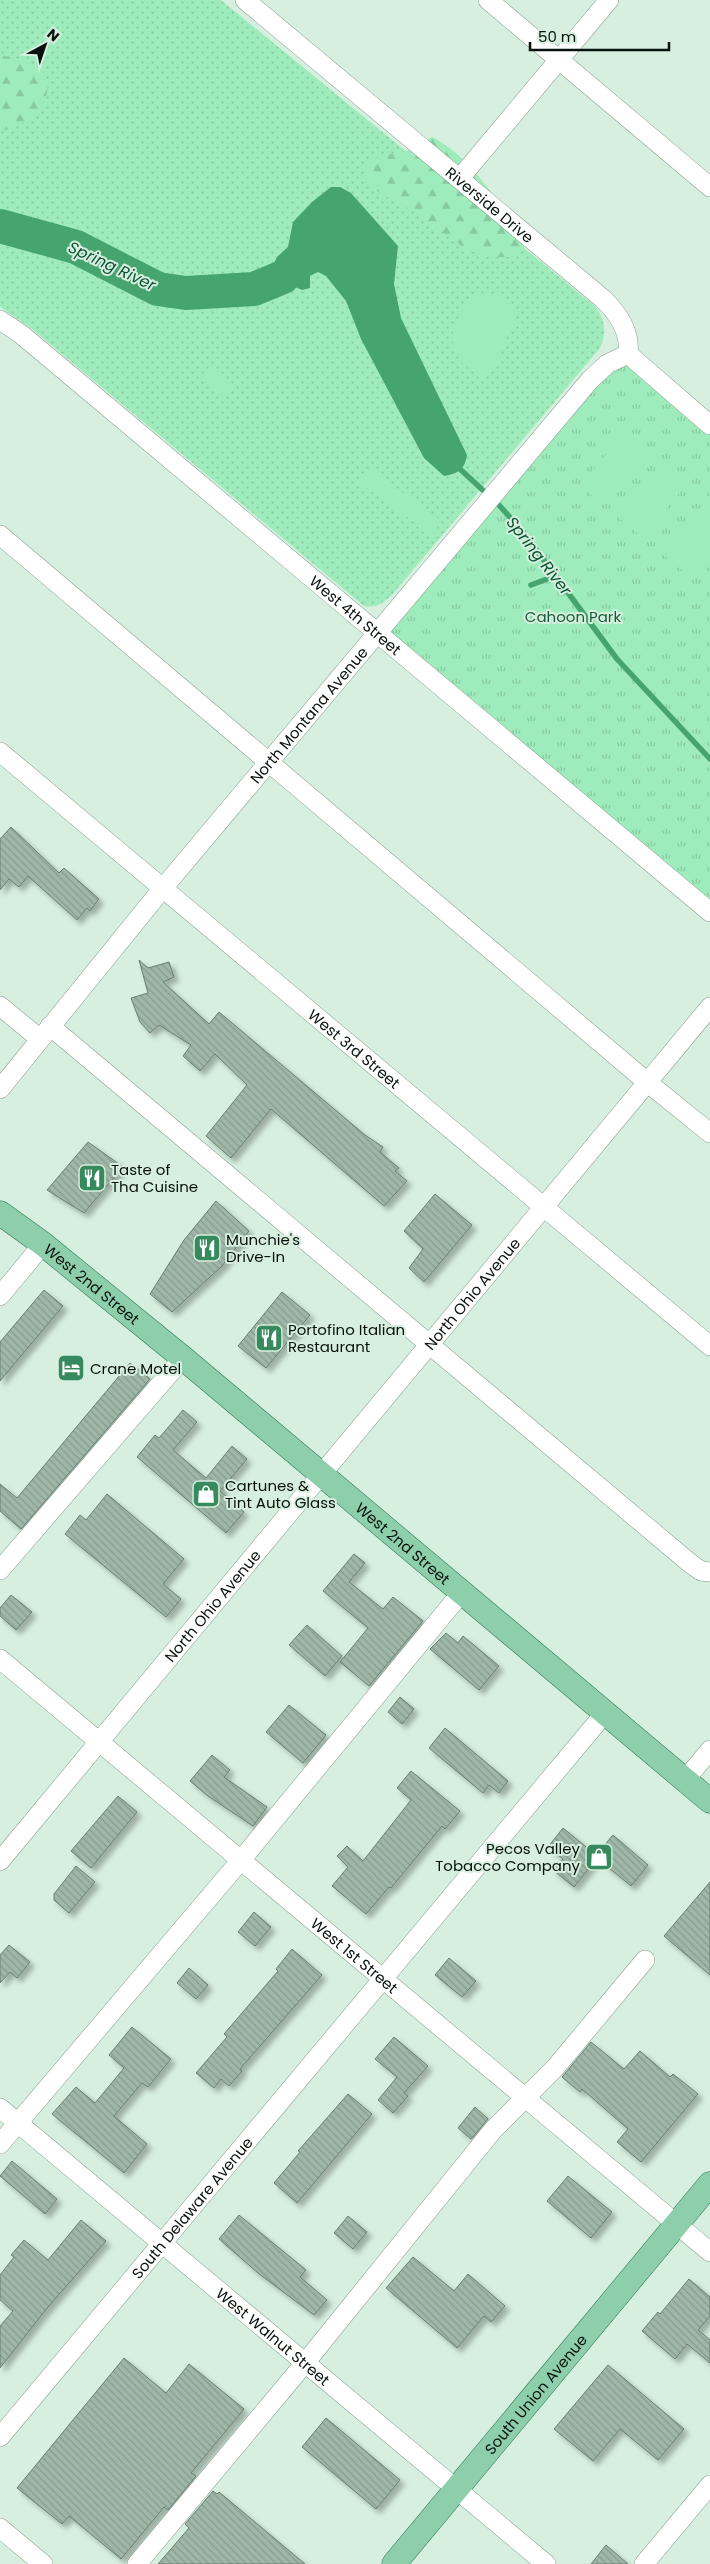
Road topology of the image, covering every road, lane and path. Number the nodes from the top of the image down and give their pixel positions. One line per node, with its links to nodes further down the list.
1 (245, 0): 5 (street, Riverside Drive)
2 (488, 0): 4 (street)
3 (609, 0): 4 (street)
4 (559, 60): 5 (street); 6 (street)
5 (460, 178): 8 (street, Riverside Drive)
6 (710, 187)
7 (0, 320): 11 (street, West 4th Street)
8 (628, 354): 9 (street); 11 (street, North Montana Avenue)
9 (710, 424)
10 (0, 535): 13 (street)
11 (376, 633): 13 (street, North Montana Avenue); 15 (street, West 4th Street)
12 (0, 752): 14 (street, West 3rd Street)
13 (269, 761): 14 (street, North Montana Avenue); 19 (street)
14 (163, 888): 18 (street, North Montana Avenue); 22 (street, West 3rd Street)
15 (710, 912)
16 (0, 1006): 18 (street)
17 (710, 1007): 19 (street, North Ohio Avenue)
18 (45, 1033): 20 (street, North Montana Avenue); 26 (street)
19 (647, 1082): 21 (street); 22 (street, North Ohio Avenue)
20 (0, 1089)
21 (710, 1133)
22 (544, 1206): 26 (street, North Ohio Avenue); 27 (street, West 3rd Street)
23 (0, 1213): 24 (main road, West 2nd Street)
24 (43, 1244): 25 (street); 28 (main road, West 2nd Street)
25 (0, 1296)
26 (428, 1345): 29 (street, North Ohio Avenue); 31 (street)
27 (710, 1346)
28 (182, 1358): 29 (main road, West 2nd Street); 30 (street)
29 (321, 1474): 32 (main road, West 2nd Street); 35 (street, North Ohio Avenue)
30 (0, 1570)
31 (710, 1572)
32 (462, 1592): 34 (main road, West 2nd Street); 39 (street)
33 (0, 1659): 35 (street, West 1st Street)
34 (605, 1713): 37 (main road, West 2nd Street); 42 (street, South Delaware Avenue)
35 (100, 1742): 39 (street, West 1st Street); 40 (street, North Ohio Avenue)
36 (710, 1750): 37 (street)
37 (685, 1780): 38 (main road, West 2nd Street)
38 (710, 1801)
39 (240, 1860): 42 (street, West 1st Street); 45 (street)
40 (0, 1861)
41 (645, 1960): 43 (street)
42 (382, 1978): 43 (street, West 1st Street); 49 (street, South Delaware Avenue)
43 (524, 2097): 48 (street, West 1st Street); 51 (street)
44 (0, 2108): 45 (street, West Walnut Street)
45 (18, 2123): 46 (street); 49 (street, West Walnut Street)
46 (0, 2144)
47 (710, 2184): 48 (main road, South Union Avenue)
48 (677, 2224): 50 (street, West 1st Street); 54 (main road, South Union Avenue)
49 (162, 2243): 51 (street, West Walnut Street); 52 (street, South Delaware Avenue)
50 (710, 2252)
51 (305, 2363): 54 (street, West Walnut Street); 57 (street)
52 (0, 2437)
53 (710, 2485): 60 (street)
54 (456, 2489): 58 (main road, South Union Avenue); 59 (street, West Walnut Street)
55 (0, 2528): 56 (street)
56 (43, 2564)
57 (137, 2564)
58 (394, 2564)
59 (546, 2564)
60 (644, 2564)

